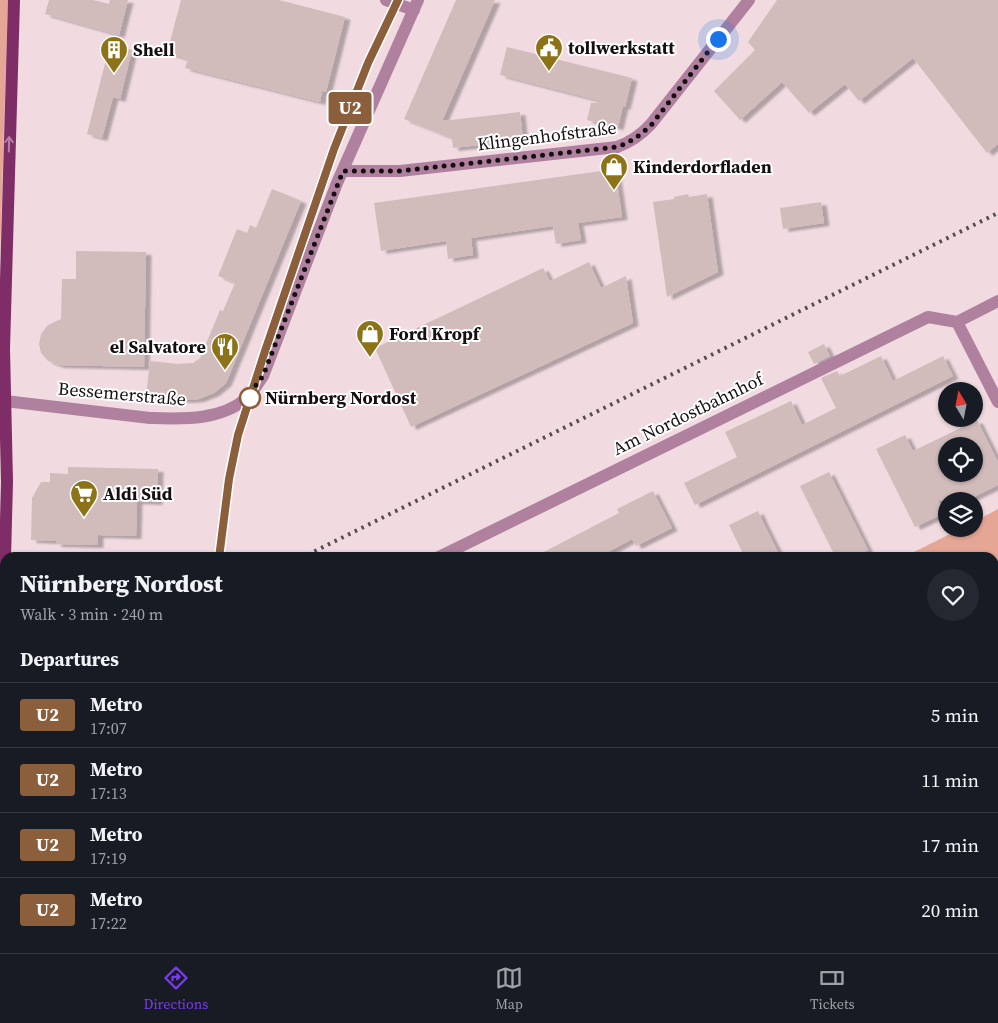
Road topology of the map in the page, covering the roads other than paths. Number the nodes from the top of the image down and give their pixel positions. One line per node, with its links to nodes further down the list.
1 (14, 0): 6 (main road, one-way to 1)
2 (386, 0): 4 (street)
3 (750, 0): 5 (street, Klingenhofstraße)
4 (416, 5): 5 (street, Bessemerstraße)
5 (343, 171): 9 (street, Bessemerstraße)
6 (3, 282): 9 (main road)
7 (998, 301): 8 (street)
8 (957, 322): 10 (street); 12 (street, Am Nordostbahnhof)
9 (2, 401): 11 (main road)
10 (998, 402)
11 (5, 552)
12 (449, 552)

